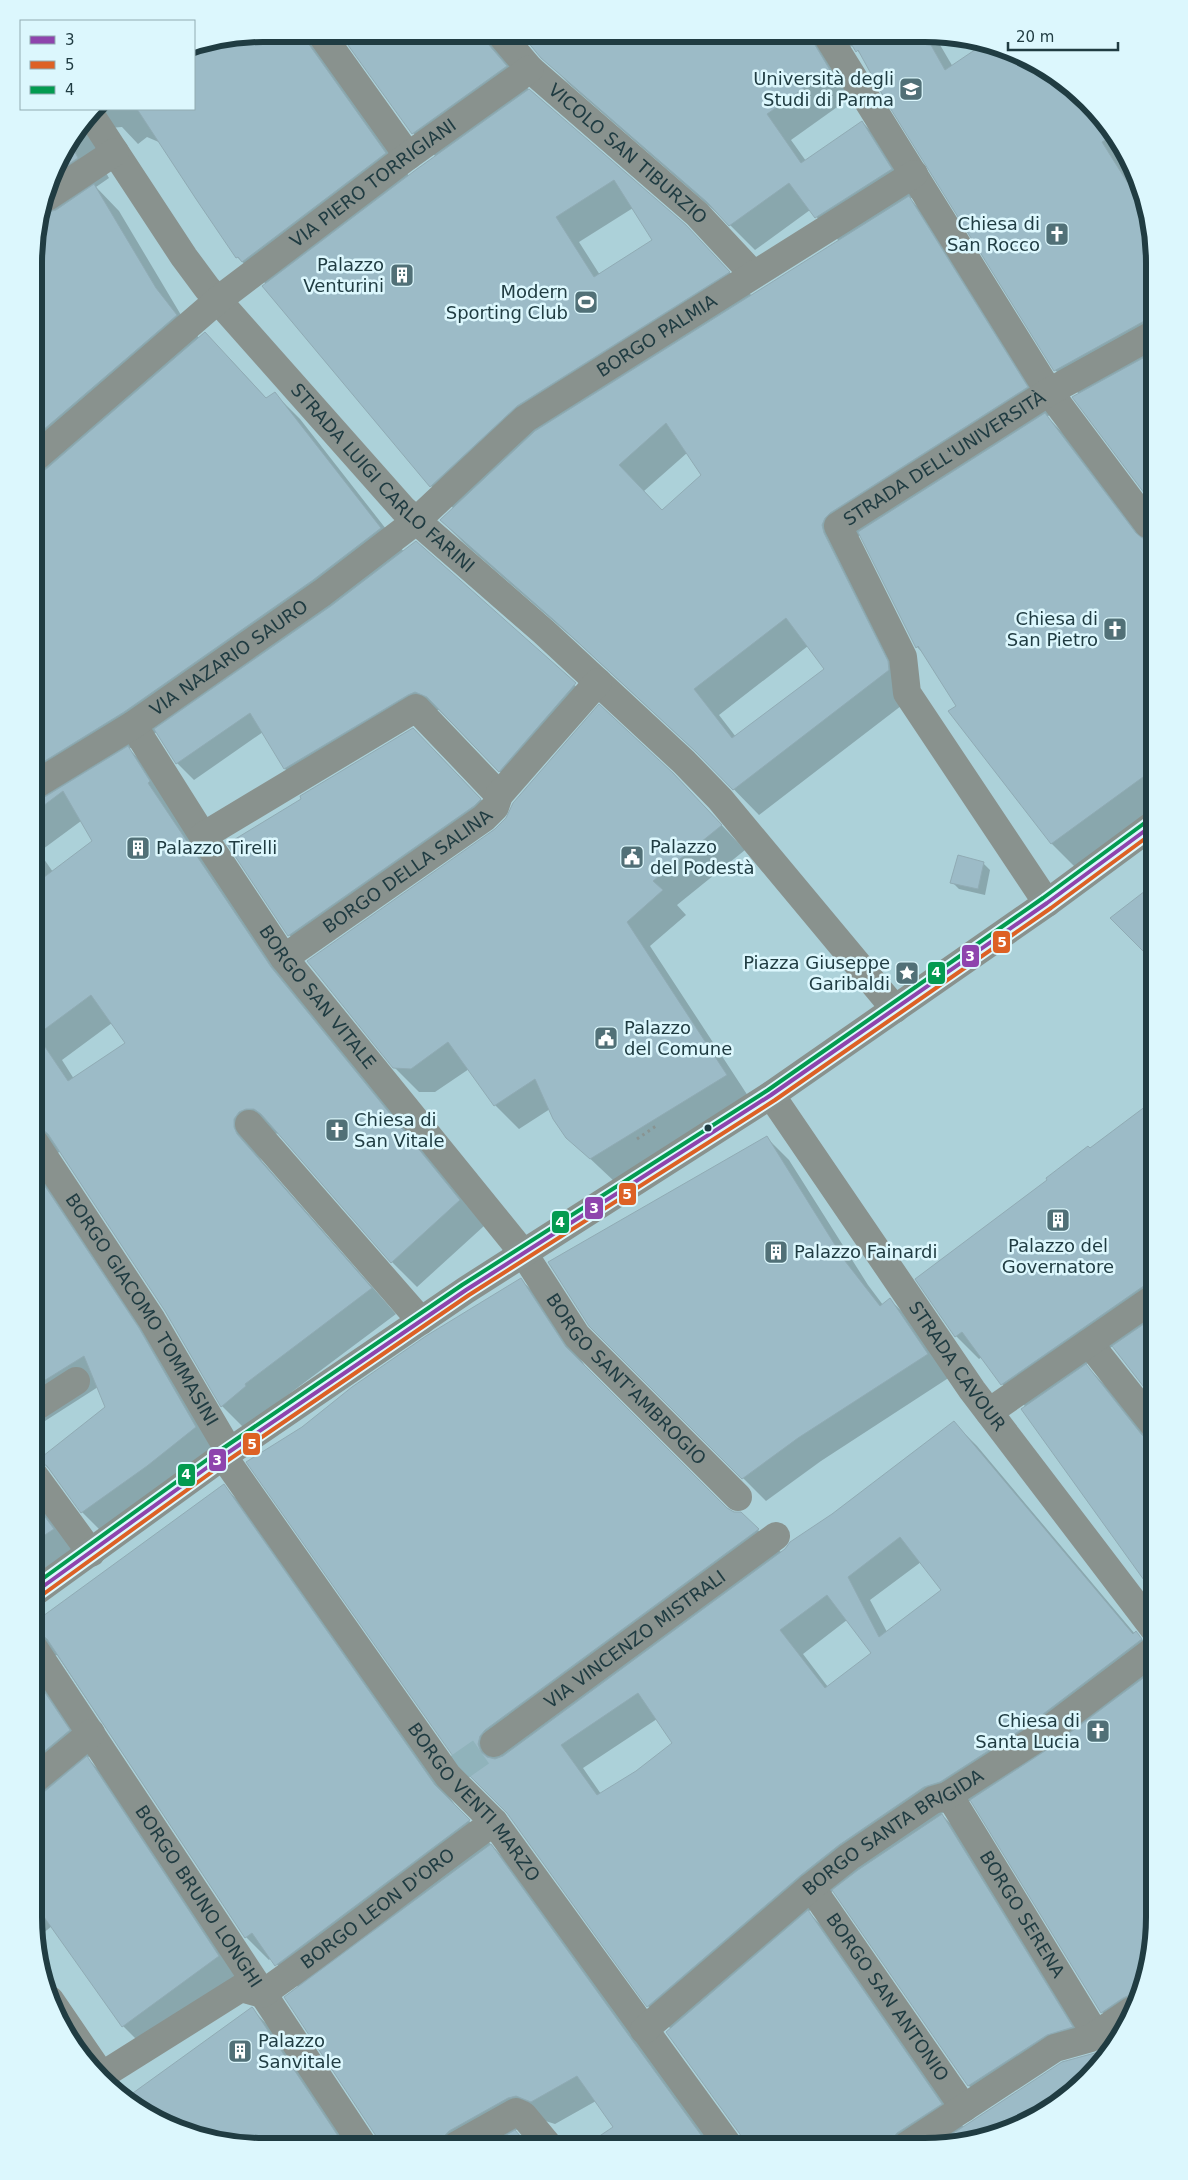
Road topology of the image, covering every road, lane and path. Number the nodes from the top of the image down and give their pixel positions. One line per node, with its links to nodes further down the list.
1 (327, 42): 7 (street)
2 (507, 42): 4 (street, VICOLO SAN TIBURZIO)
3 (831, 42): 8 (street)
4 (530, 69): 7 (street, VIA PIERO TORRIGIANI); 10 (street, VICOLO SAN TIBURZIO)
5 (95, 121): 6 (street, STRADA LUIGI CARLO FARINI)
6 (115, 152): 9 (street); 11 (street, STRADA LUIGI CARLO FARINI)
7 (408, 156): 11 (street, VIA PIERO TORRIGIANI)
8 (914, 174): 10 (street, BORGO PALMIA); 13 (street)
9 (54, 192)
10 (753, 274): 15 (street, BORGO PALMIA)
11 (218, 300): 14 (street, VIA PIERO TORRIGIANI); 15 (street, STRADA LUIGI CARLO FARINI)
12 (1146, 338): 13 (street, STRADA DELL'UNIVERSITÀ)
13 (1049, 392): 16 (street); 23 (street, STRADA DELL'UNIVERSITÀ)
14 (42, 452)
15 (416, 521): 17 (street, STRADA LUIGI CARLO FARINI); 18 (street, VIA NAZARIO SAURO)
16 (1146, 521)
17 (598, 682): 20 (street, BORGO DELLA SALINA); 25 (street, STRADA LUIGI CARLO FARINI)
18 (133, 725): 19 (street, VIA NAZARIO SAURO); 22 (street, BORGO SAN VITALE)
19 (42, 781)
20 (499, 795): 22 (street); 24 (street, BORGO DELLA SALINA)
21 (1146, 830): 23 (street)
22 (203, 836): 24 (street, BORGO SAN VITALE)
23 (1047, 903): 25 (street)
24 (284, 958): 29 (street, BORGO SAN VITALE)
25 (895, 1009): 26 (street)
26 (771, 1095): 29 (street); 35 (street, STRADA CAVOUR)
27 (249, 1124): 31 (street)
28 (42, 1157): 37 (street, BORGO GIACOMO TOMMASINI)
29 (524, 1254): 31 (street); 39 (street, BORGO SANT'AMBROGIO)
30 (1146, 1304): 32 (street)
31 (421, 1321): 37 (street)
32 (1089, 1343): 35 (street); 36 (street)
33 (76, 1381): 34 (street)
34 (42, 1403)
35 (989, 1412): 43 (street, STRADA CAVOUR)
36 (1146, 1415)
37 (226, 1453): 41 (street); 50 (street, BORGO VENTI MARZO)
38 (42, 1486): 41 (street)
39 (738, 1497)
40 (776, 1536): 47 (street, VIA VINCENZO MISTRALI)
41 (90, 1553): 42 (street)
42 (42, 1587)
43 (1146, 1618)
44 (1146, 1656): 49 (street, BORGO SANTA BRIGIDA)
45 (42, 1660): 46 (street, BORGO BRUNO LONGHI)
46 (91, 1733): 48 (street); 52 (street, BORGO BRUNO LONGHI)
47 (494, 1743)
48 (42, 1773)
49 (949, 1795): 51 (street, BORGO SANTA BRIGIDA); 55 (street, BORGO SERENA)
50 (494, 1822): 52 (street, BORGO LEON D'ORO); 54 (street, BORGO VENTI MARZO)
51 (811, 1887): 54 (street, BORGO SANTA BRIGIDA); 57 (street, BORGO SAN ANTONIO)
52 (251, 1991): 56 (street, BORGO LEON D'ORO); 58 (street, BORGO BRUNO LONGHI)
53 (1121, 2018): 55 (street)
54 (644, 2030): 61 (street, BORGO VENTI MARZO)
55 (1096, 2035): 57 (street)
56 (107, 2073)
57 (964, 2108): 62 (street)
58 (358, 2138)
59 (470, 2138): 60 (street)
60 (542, 2138)
61 (723, 2138)
62 (918, 2138)

